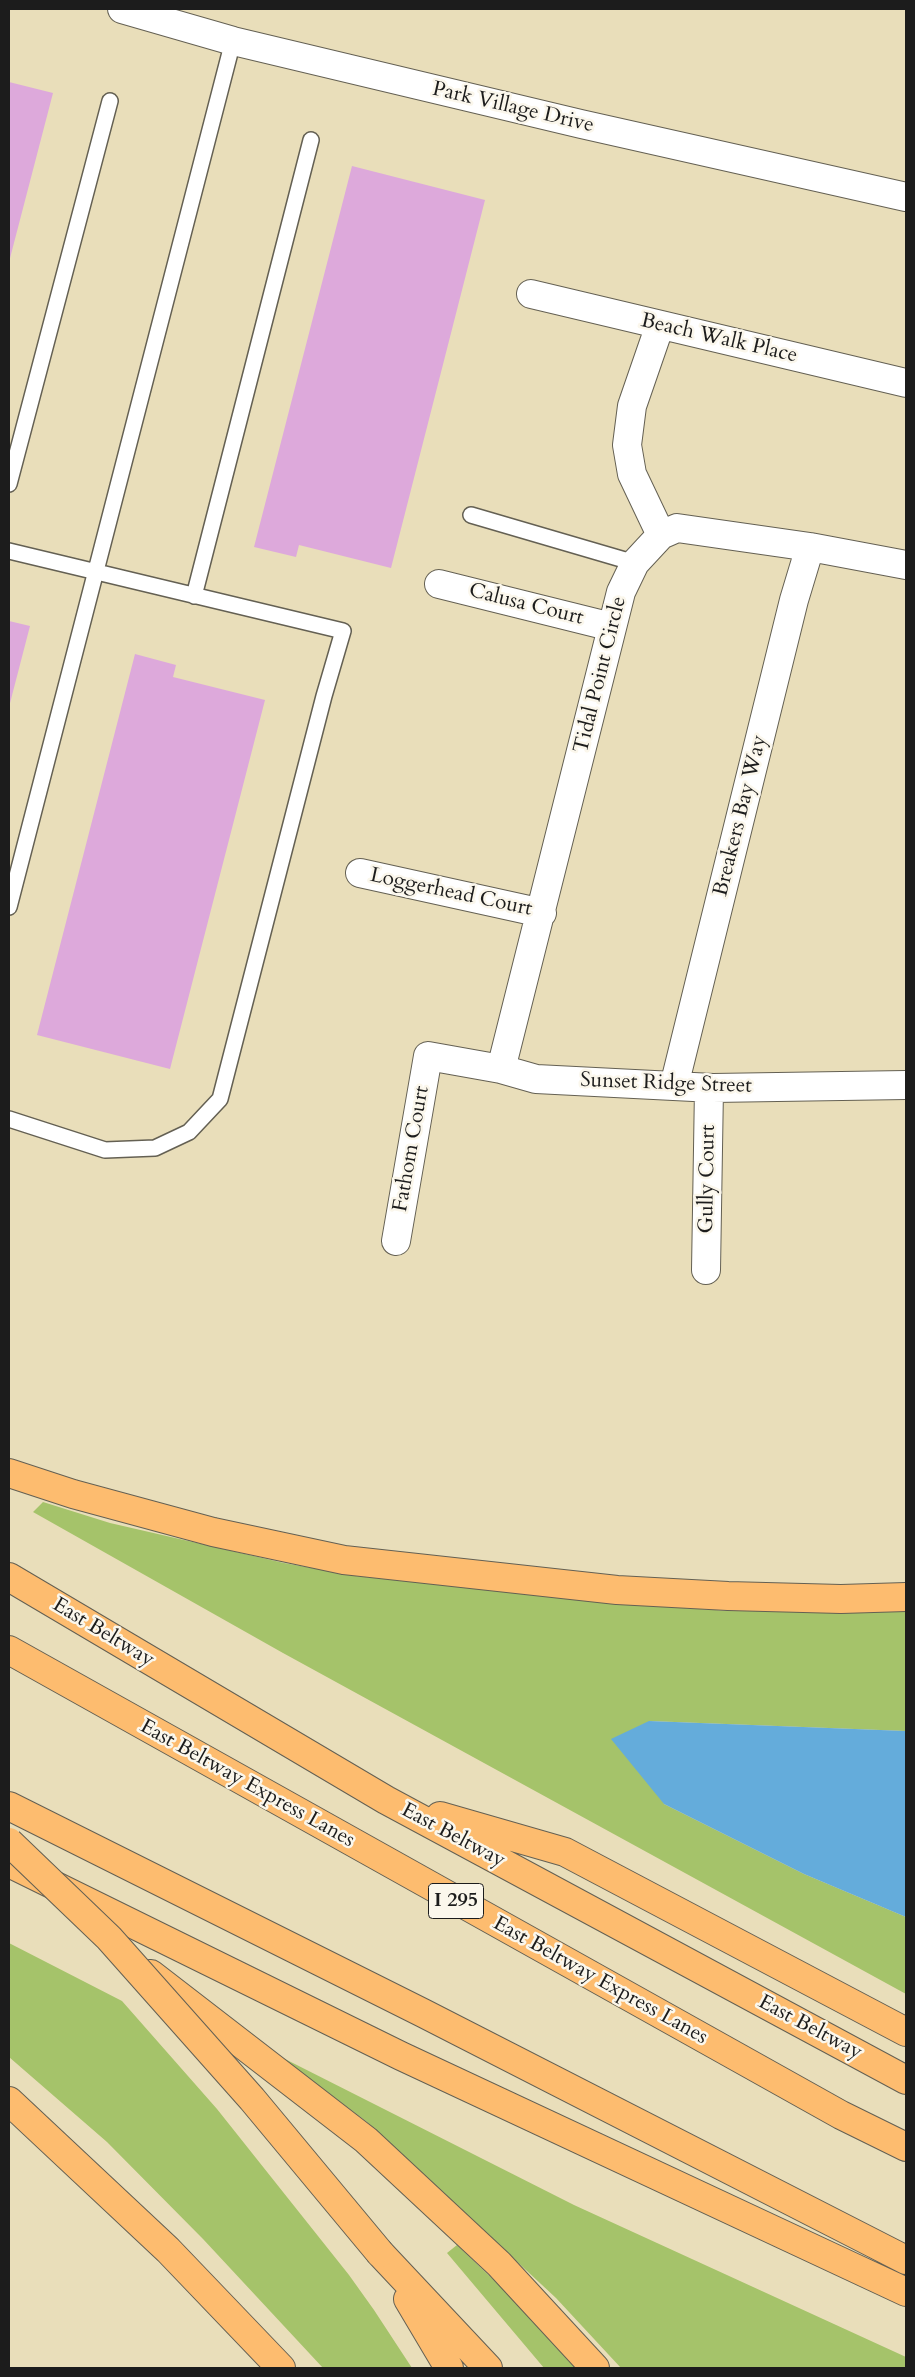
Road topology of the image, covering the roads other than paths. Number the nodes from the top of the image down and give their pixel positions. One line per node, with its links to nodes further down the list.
1 (122, 9): 2 (street, Park Village Drive)
2 (233, 41): 5 (street, Park Village Drive); 16 (lane)
3 (110, 101): 9 (lane)
4 (311, 140): 18 (lane)
5 (906, 197)
6 (531, 294): 7 (street, Beach Walk Place)
7 (660, 325): 8 (street, Beach Walk Place); 11 (street)
8 (906, 383)
9 (9, 484)
10 (471, 515): 14 (lane)
11 (661, 535): 12 (street); 14 (street, Tidal Point Circle)
12 (810, 547): 15 (street); 26 (street, Breakers Bay Way)
13 (9, 551): 16 (lane)
14 (635, 563): 19 (street, Tidal Point Circle)
15 (906, 565)
16 (95, 571): 18 (lane); 21 (lane)
17 (440, 584): 19 (street, Calusa Court)
18 (194, 596): 28 (lane)
19 (612, 627): 22 (street, Tidal Point Circle)
20 (360, 873): 22 (street, Loggerhead Court)
21 (9, 907)
22 (542, 913): 24 (street, Tidal Point Circle)
23 (428, 1056): 24 (street, Sunset Ridge Street); 29 (street, Fathom Court)
24 (501, 1069): 26 (street, Sunset Ridge Street)
25 (906, 1085): 27 (street, Sunset Ridge Street)
26 (674, 1086): 27 (street, Sunset Ridge Street)
27 (709, 1088): 30 (street, Gully Court)
28 (9, 1119)
29 (396, 1241)
30 (706, 1270)
31 (9, 1473): 33 (highway)
32 (9, 1577): 35 (highway, East Beltway / I 295)
33 (906, 1597)
34 (9, 1650): 42 (highway, East Beltway Express Lanes / I 295)
35 (386, 1800): 39 (highway); 40 (highway, East Beltway / I 295)
36 (9, 1806): 44 (highway)
37 (9, 1842): 43 (highway, bridge)
38 (9, 1864): 45 (highway); 49 (highway)
39 (906, 2032)
40 (906, 2080)
41 (9, 2101): 46 (highway)
42 (906, 2147)
43 (380, 2253): 47 (highway); 48 (highway)
44 (906, 2260)
45 (906, 2292)
46 (281, 2368)
47 (449, 2368)
48 (488, 2368)
49 (595, 2368)

